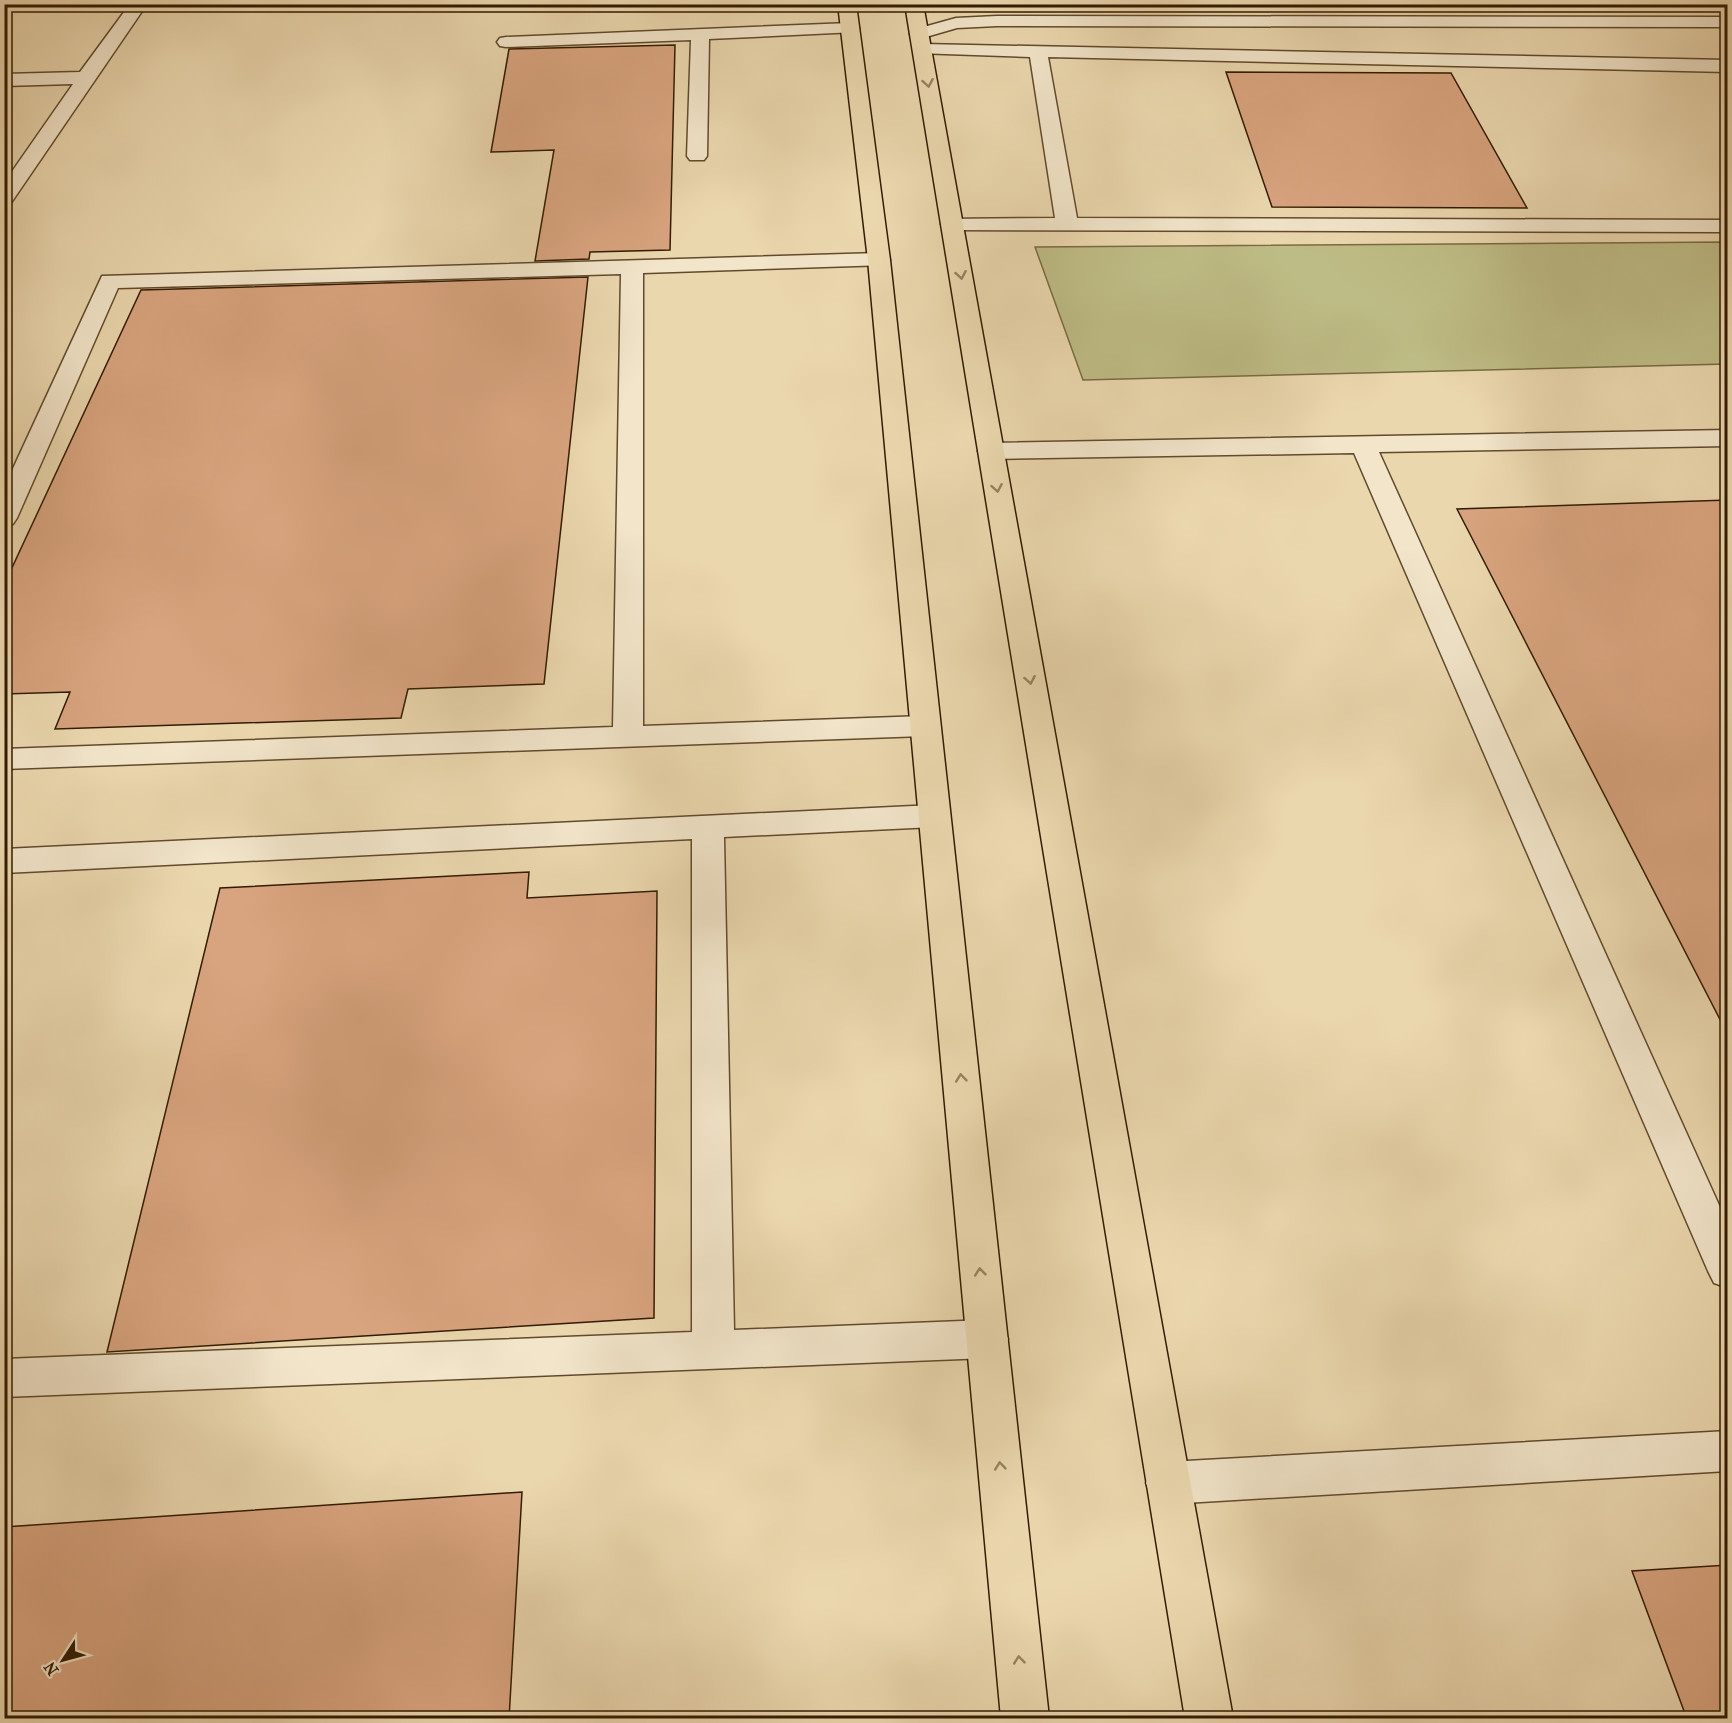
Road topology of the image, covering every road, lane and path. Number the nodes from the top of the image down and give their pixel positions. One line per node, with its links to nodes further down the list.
1 (139, 4): 9 (street)
2 (848, 16): 5 (street); 16 (main road)
3 (1728, 22): 4 (street)
4 (918, 29): 7 (street); 13 (main road, one-way to 13)
5 (700, 34): 6 (street); 11 (street)
6 (506, 42)
7 (1038, 52): 8 (street); 14 (street)
8 (1728, 66)
9 (86, 78): 10 (street); 12 (street)
10 (4, 80)
11 (697, 156)
12 (4, 199)
13 (952, 224): 14 (street); 20 (main road, one-way to 20)
14 (1066, 224): 15 (street)
15 (1728, 226)
16 (879, 260): 17 (street); 22 (main road)
17 (632, 267): 21 (street); 23 (street)
18 (1728, 438): 19 (street)
19 (1363, 445): 20 (street); 28 (street)
20 (991, 451): 33 (main road, one-way to 33)
21 (4, 518)
22 (924, 726): 23 (street); 25 (main road)
23 (628, 736): 24 (street)
24 (4, 759)
25 (934, 816): 26 (street); 29 (main road, one-way to 25)
26 (708, 827): 27 (street); 30 (street)
27 (4, 861)
28 (1728, 1271)
29 (987, 1339): 30 (street); 34 (main road, one-way to 29)
30 (713, 1349): 31 (street)
31 (4, 1378)
32 (1728, 1451): 33 (street)
33 (1168, 1483): 35 (main road)
34 (1025, 1719)
35 (1209, 1719)

